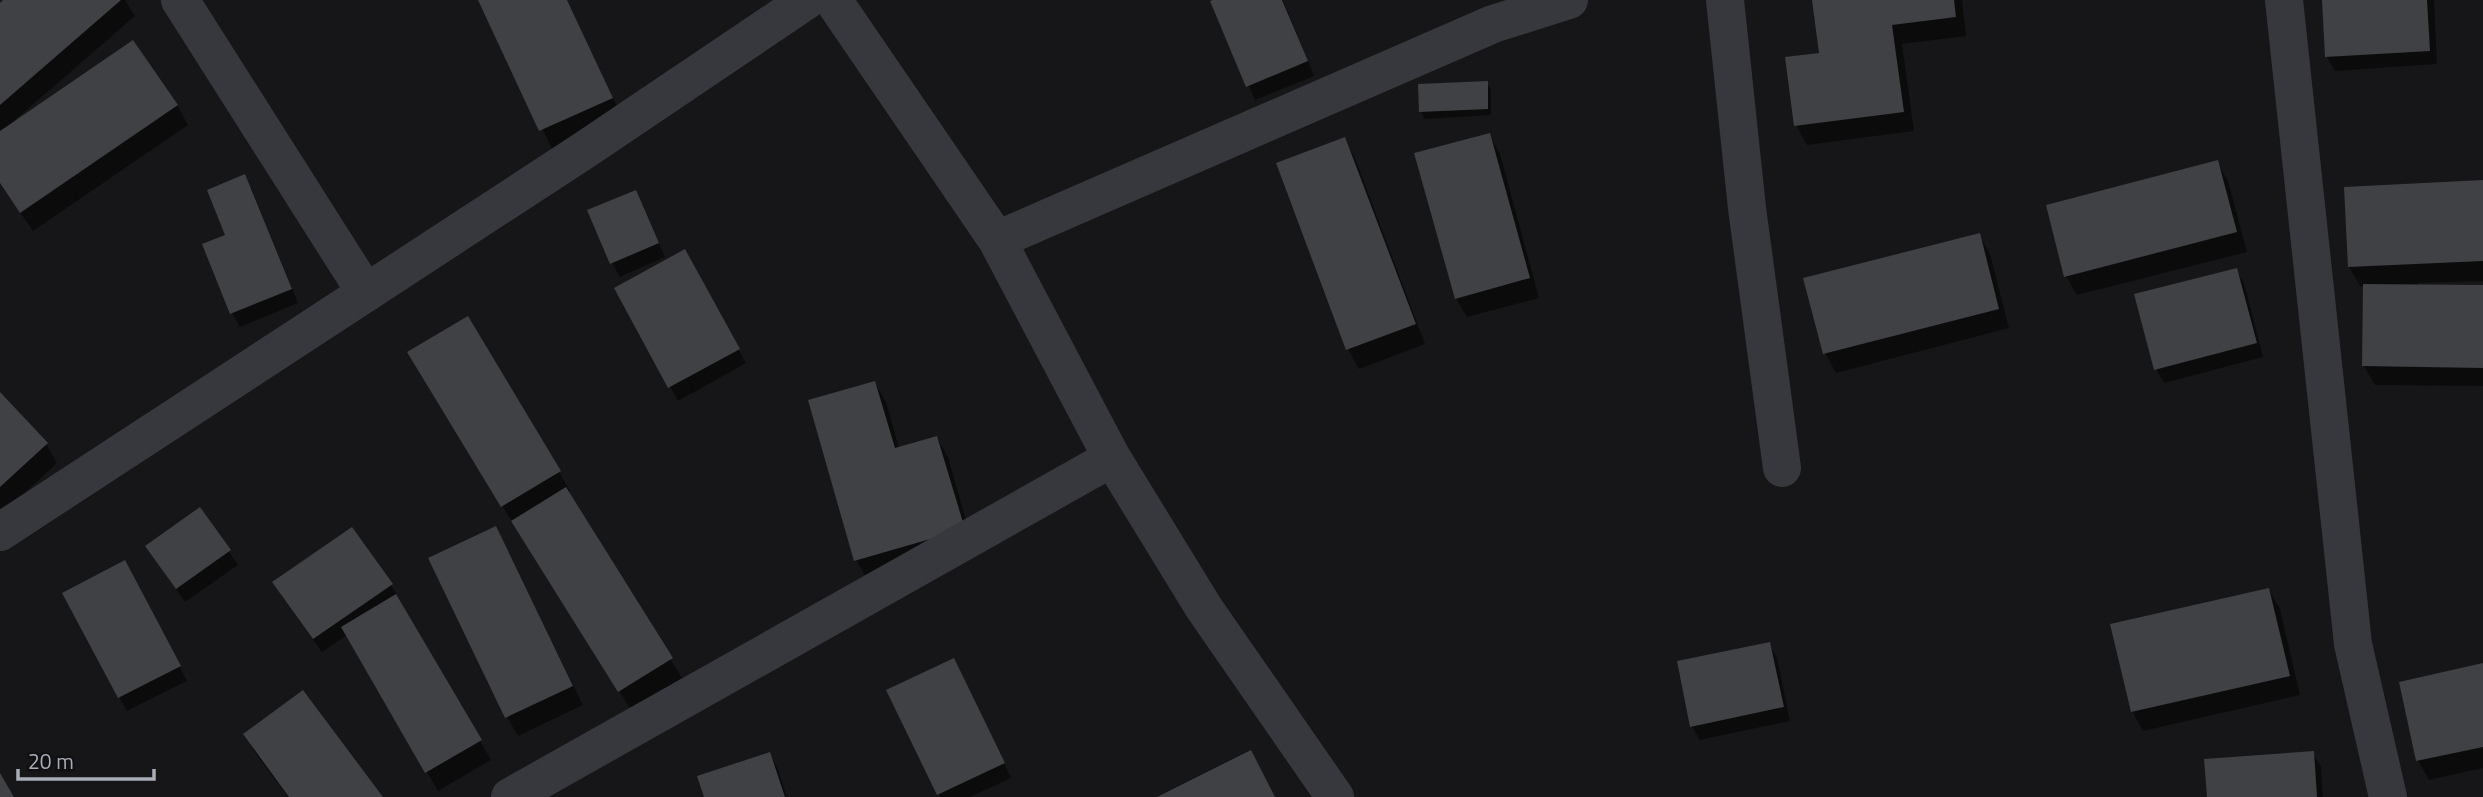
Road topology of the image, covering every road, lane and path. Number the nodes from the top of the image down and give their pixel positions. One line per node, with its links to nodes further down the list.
1 (180, 0): 8 (street)
2 (807, 0): 8 (street)
3 (833, 0): 7 (street)
4 (1569, 0): 7 (street)
5 (1726, 0): 10 (street)
6 (2284, 0): 14 (street)
7 (997, 240): 9 (street)
8 (366, 293): 11 (street)
9 (1112, 458): 12 (street); 13 (street)
10 (1783, 468)
11 (0, 532)
12 (510, 797)
13 (1335, 797)
14 (2388, 797)

